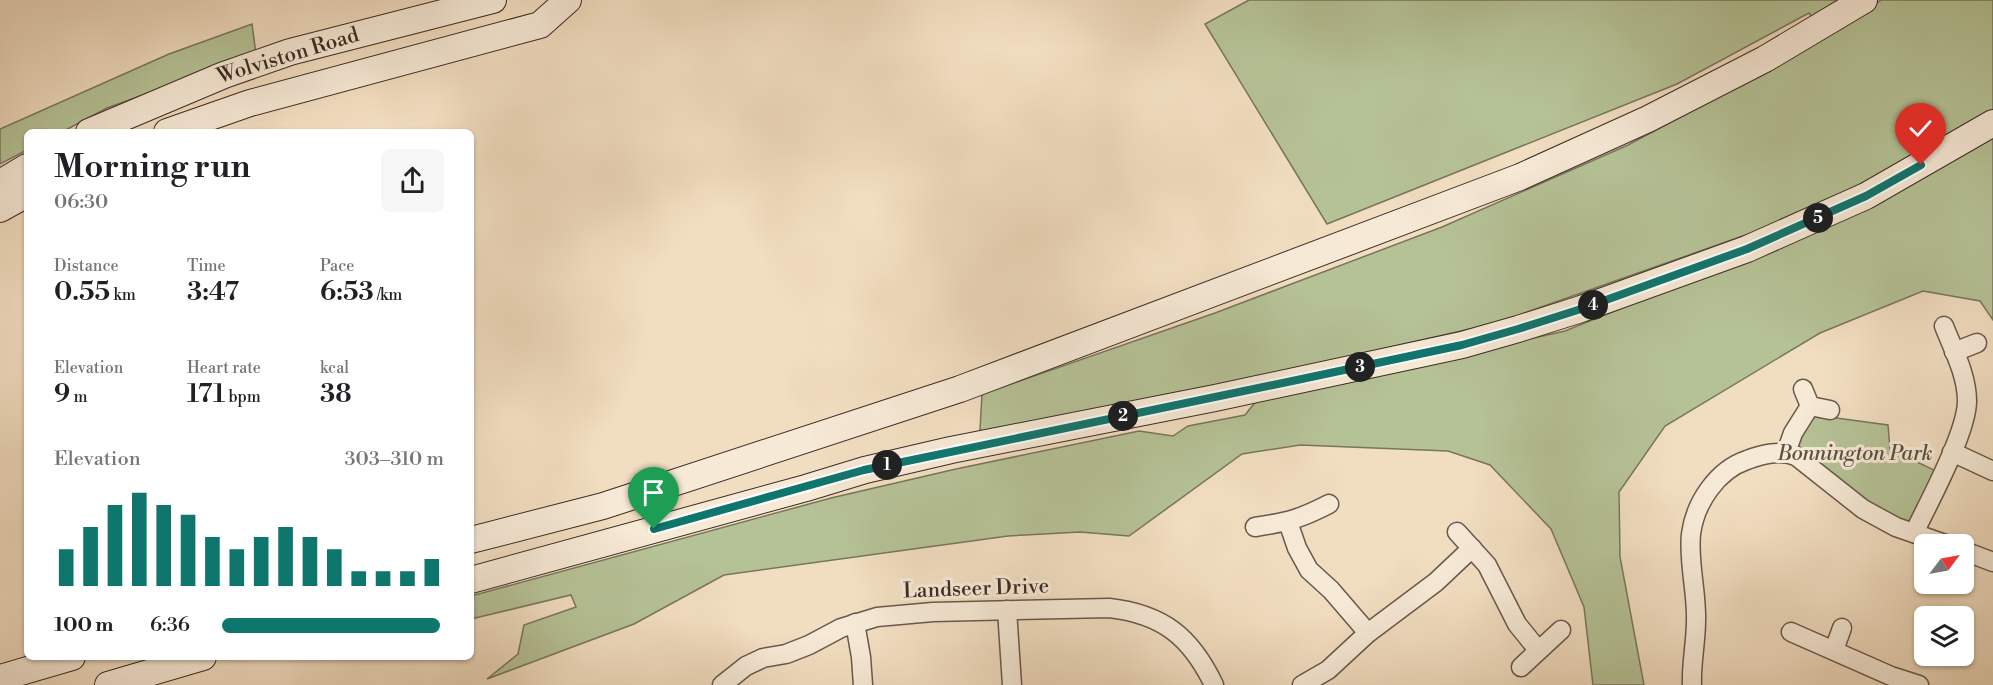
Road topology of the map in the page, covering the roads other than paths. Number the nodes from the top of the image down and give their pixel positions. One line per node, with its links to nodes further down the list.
1 (493, 0): 5 (street, Wolviston Road)
2 (568, 0): 6 (street, Wolviston Road)
3 (1864, 0): 26 (street)
4 (1993, 123): 30 (street)
5 (97, 129)
6 (175, 129)
7 (24, 169): 8 (street)
8 (0, 183)
9 (24, 196): 10 (street)
10 (0, 209)
11 (1944, 326): 13 (street)
12 (1977, 343): 13 (street)
13 (1954, 352): 17 (street)
14 (1803, 389): 15 (street)
15 (1810, 406): 16 (street); 18 (street)
16 (1830, 410)
17 (1952, 452): 19 (street); 24 (street)
18 (1786, 453): 24 (street); 49 (street)
19 (1993, 470)
20 (1329, 504): 21 (street)
21 (1288, 522): 22 (street); 36 (street)
22 (1256, 527)
23 (1457, 532): 27 (street)
24 (1914, 533): 25 (street)
25 (1917, 534)
26 (474, 539)
27 (1472, 548): 36 (street); 37 (street)
28 (1974, 555): 29 (street)
29 (1993, 562)
30 (474, 579)
31 (1007, 610): 32 (street, Landseer Drive); 46 (street); 47 (street, Landseer Drive)
32 (855, 623): 44 (street, Landseer Drive); 45 (street)
33 (1842, 628): 38 (street)
34 (1561, 630): 37 (street)
35 (1791, 632): 38 (street)
36 (1368, 633): 48 (street)
37 (1538, 650): 41 (street)
38 (1834, 650): 50 (street)
39 (62, 660): 42 (street)
40 (192, 660): 43 (street)
41 (1521, 666)
42 (0, 678)
43 (108, 685)
44 (722, 685)
45 (863, 685)
46 (1012, 685)
47 (1214, 685)
48 (1302, 685)
49 (1692, 685)
50 (1919, 685)

